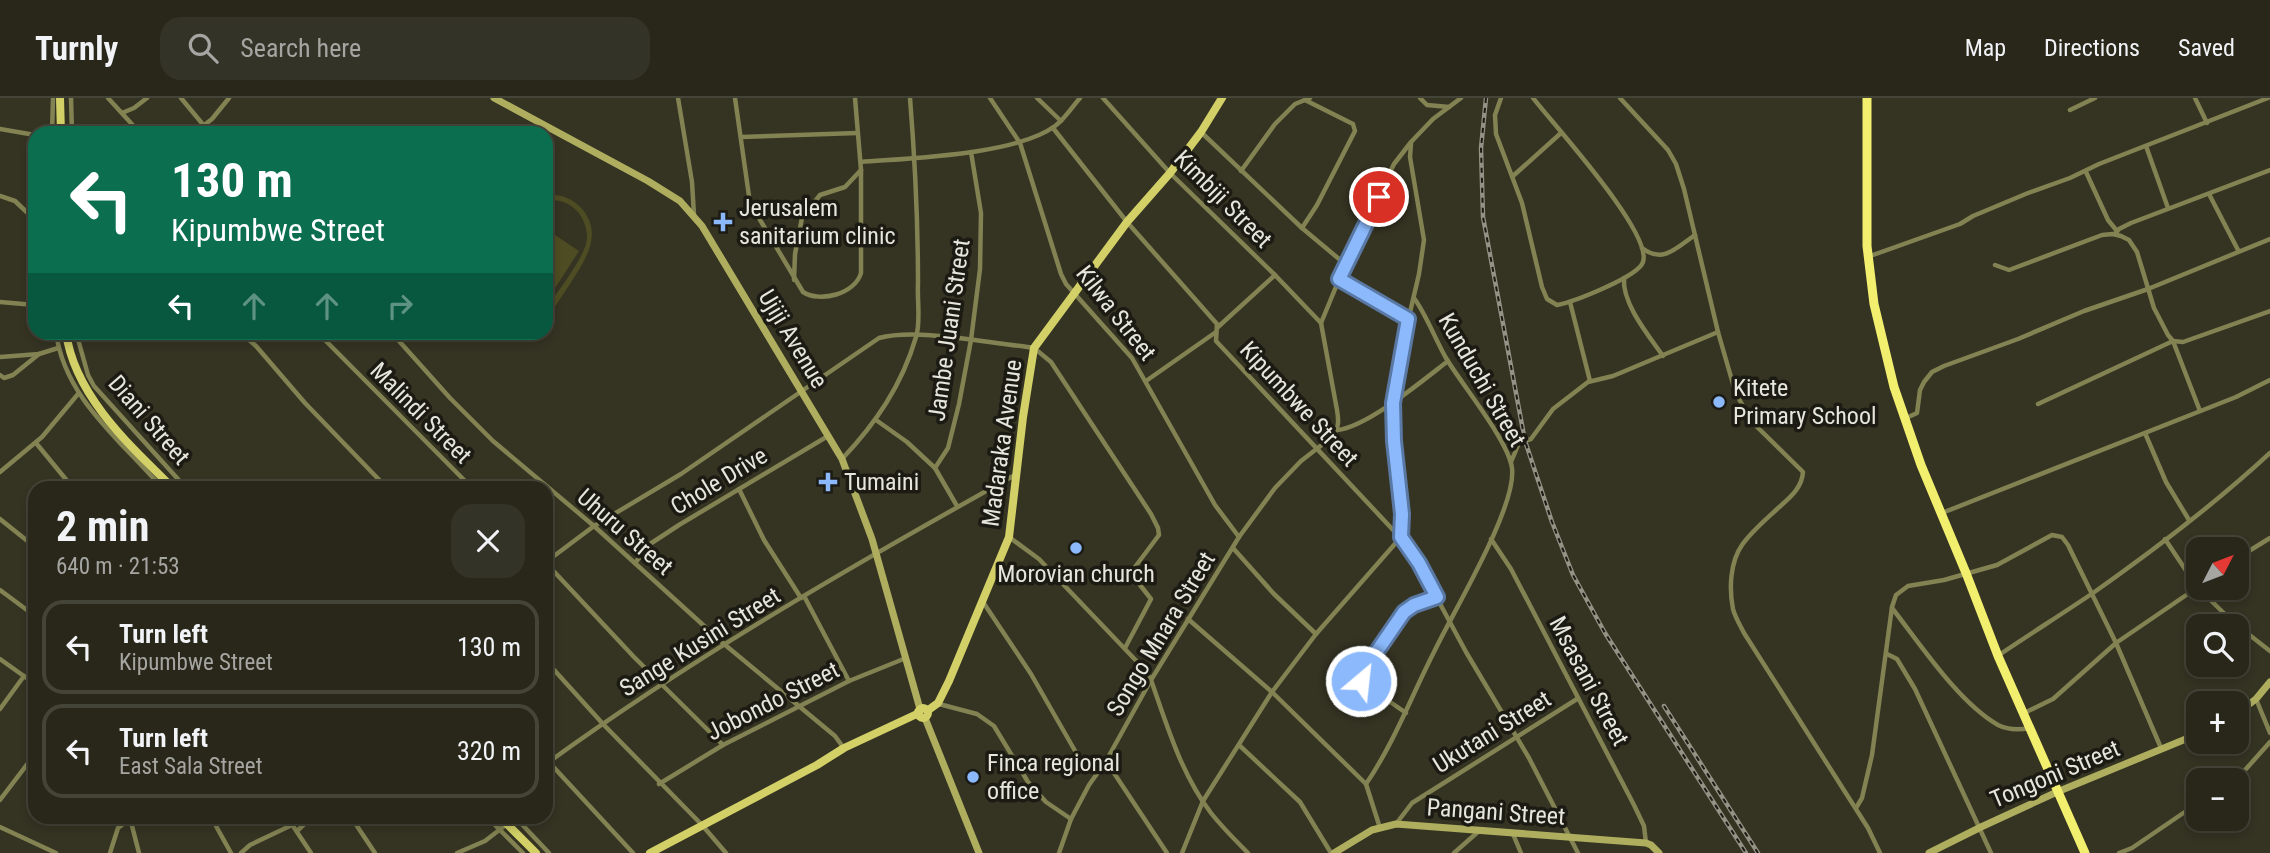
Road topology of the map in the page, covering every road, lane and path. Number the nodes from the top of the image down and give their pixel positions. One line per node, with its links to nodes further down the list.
1 (53, 98): 34 (street)
2 (61, 98): 35 (main road)
3 (71, 98): 36 (street)
4 (108, 98): 30 (street)
5 (147, 98): 30 (street)
6 (181, 98): 33 (street)
7 (229, 98): 33 (street)
8 (494, 98): 38 (main road, Ujiji Avenue)
9 (678, 98): 63 (street)
10 (735, 98): 46 (street)
11 (855, 98): 43 (street)
12 (910, 98): 51 (street)
13 (990, 98): 48 (street, Kilwa Street)
14 (1037, 98): 31 (street)
15 (1080, 98): 31 (street)
16 (1103, 98): 57 (street, Kimbiji Street)
17 (1222, 98): 42 (main road, Madaraka Avenue)
18 (1420, 98): 28 (street)
19 (1461, 98): 28 (street)
20 (1501, 98): 58 (street)
21 (1532, 98): 45 (street)
22 (1620, 98): 67 (street)
23 (1867, 98): 71 (highway)
24 (2095, 98): 29 (street)
25 (2195, 98): 32 (street)
26 (2268, 98): 32 (street)
27 (1307, 99): 55 (street); 65 (street)
28 (1449, 107): 47 (street)
29 (2070, 110)
30 (122, 113): 37 (street)
31 (1060, 121): 39 (street)
32 (2207, 123): 49 (street)
33 (203, 125)
34 (52, 126)
35 (61, 126)
36 (72, 126)
37 (134, 126)
38 (546, 126)
39 (1053, 128): 48 (street); 64 (street, Kipumbwe Street)
40 (0, 129): 44 (street)
41 (553, 130): 63 (main road, Ujiji Avenue)
42 (1201, 132): 55 (street); 57 (main road, Madaraka Avenue)
43 (857, 133): 46 (street); 52 (street)
44 (28, 134)
45 (1561, 134): 58 (street); 69 (street)
46 (741, 137): 77 (street)
47 (1411, 142): 72 (street); 80 (street, Kipumbwe Street)
48 (1020, 143): 50 (street); 79 (street, Kilwa Street)
49 (2146, 146): 56 (street); 61 (street)
50 (971, 152): 51 (street); 96 (street, Jambe Juani Street)
51 (915, 158): 52 (street); 89 (street)
52 (860, 162): 53 (street)
53 (861, 170): 77 (street); 77 (street)
54 (2270, 170): 59 (street)
55 (1241, 171): 65 (street)
56 (2087, 172): 66 (street); 71 (street)
57 (1170, 173): 64 (main road, Madaraka Avenue); 74 (street, Kimbiji Street)
58 (1513, 176): 82 (street)
59 (2209, 194): 61 (street); 70 (street)
60 (0, 196): 62 (street)
61 (2168, 208): 66 (street)
62 (28, 213)
63 (694, 216): 108 (main road, Ujiji Avenue)
64 (1127, 222): 79 (main road, Madaraka Avenue); 87 (street, Kipumbwe Street)
65 (1301, 229): 72 (street)
66 (2116, 233): 73 (street); 78 (street)
67 (1695, 235): 69 (street); 88 (street)
68 (2270, 240): 70 (street)
69 (1642, 247): 75 (street)
70 (2238, 250): 78 (street)
71 (1868, 257): 113 (highway)
72 (1345, 265): 76 (street)
73 (1995, 265)
74 (1275, 275): 86 (street, Kimbiji Street); 87 (street)
75 (1624, 278): 82 (street); 102 (street)
76 (1339, 279): 85 (street); 86 (street)
77 (794, 280)
78 (2148, 289): 97 (street); 113 (street)
79 (1074, 292): 99 (main road, Madaraka Avenue); 105 (street, Kilwa Street)
80 (1413, 297): 85 (street, Kipumbwe Street); 103 (street, Kunduchi Street)
81 (0, 302): 83 (street)
82 (1570, 302): 107 (street)
83 (28, 304)
84 (2270, 311): 97 (street)
85 (1408, 319): 110 (street, Kipumbwe Street)
86 (1321, 323): 115 (street)
87 (1217, 329): 105 (street); 119 (street, Kipumbwe Street)
88 (1718, 332): 102 (street); 215 (street)
89 (917, 334): 96 (street); 108 (street); 114 (street)
90 (57, 340): 98 (street)
91 (68, 340): 109 (main road)
92 (78, 340): 129 (street, Diani Street)
93 (249, 340): 130 (street)
94 (325, 340): 131 (street, Malindi Street)
95 (398, 340): 132 (street, Uhuru Street)
96 (971, 340): 99 (street); 123 (street, Jambe Juani Street)
97 (2173, 341): 111 (street); 112 (street)
98 (58, 348): 100 (street); 109 (street)
99 (1034, 348): 125 (main road, Madaraka Avenue); 171 (street)
100 (39, 354): 101 (street); 104 (street)
101 (0, 356)
102 (1663, 356): 107 (street)
103 (1448, 361): 110 (street); 122 (street, Kunduchi Street)
104 (0, 375)
105 (1146, 380): 141 (street, Kilwa Street)
106 (2270, 380): 112 (street)
107 (1590, 381): 122 (street)
108 (802, 391): 117 (main road, Ujiji Avenue); 139 (street)
109 (82, 394): 118 (street); 127 (street); 128 (main road)
110 (1393, 403): 115 (street); 142 (street, Kipumbwe Street)
111 (2038, 404)
112 (2200, 411): 116 (street)
113 (1904, 419): 136 (highway)
114 (876, 420): 121 (street); 123 (street)
115 (1336, 430): 119 (street, Songo Mnara Street)
116 (2145, 433): 136 (street); 138 (street)
117 (828, 436): 121 (main road, Ujiji Avenue); 133 (street, Chole Drive)
118 (36, 443): 124 (street); 126 (street)
119 (1316, 450): 141 (street, Songo Mnara Street); 142 (street, Kipumbwe Street)
120 (2270, 453): 138 (street)
121 (842, 459): 150 (main road, Ujiji Avenue)
122 (1511, 463): 144 (street, Kunduchi Street)
123 (935, 468): 135 (street)
124 (0, 472)
125 (1015, 475): 135 (street, Sange Kusini Street); 140 (main road, Madaraka Avenue)
126 (67, 481)
127 (156, 481)
128 (166, 481)
129 (180, 481)
130 (380, 481)
131 (465, 481)
132 (541, 481)
133 (740, 489): 153 (street, Chole Drive); 160 (street)
134 (553, 491): 139 (street, Uhuru Street)
135 (957, 506): 150 (street, Sange Kusini Street)
136 (1941, 513): 156 (highway)
137 (0, 519): 146 (street)
138 (2189, 520): 145 (street)
139 (594, 526): 152 (street); 153 (street, Uhuru Street)
140 (1009, 537): 163 (main road, Madaraka Avenue); 171 (street)
141 (1239, 537): 147 (street, Songo Mnara Street)
142 (1401, 537): 161 (street, Kipumbwe Street); 168 (street)
143 (2270, 538): 148 (street)
144 (1491, 539): 149 (street, Kunduchi Street); 151 (street, Msasani Street)
145 (2165, 539): 155 (street); 158 (street)
146 (28, 541)
147 (1234, 548): 166 (street, Songo Mnara Street); 168 (street)
148 (2249, 551)
149 (1485, 552): 151 (street); 167 (street, Kunduchi Street)
150 (875, 555): 160 (street, Sange Kusini Street); 175 (main road, Ujiji Avenue)
151 (1503, 555): 185 (street, Msasani Street)
152 (553, 557)
153 (635, 563): 170 (street, Uhuru Street)
154 (553, 570): 182 (street)
155 (2186, 570)
156 (1966, 573): 158 (street); 164 (street); 174 (highway)
157 (0, 590): 165 (street)
158 (2092, 593): 169 (street); 174 (street)
159 (2186, 595): 169 (street)
160 (803, 597): 170 (street, Sange Kusini Street); 181 (street)
161 (1437, 597): 167 (street, Kipumbwe Street); 192 (street)
162 (2211, 600): 172 (street)
163 (983, 602): 187 (main road, Madaraka Avenue); 209 (street)
164 (1892, 607): 173 (street); 195 (street)
165 (28, 611)
166 (1188, 618): 180 (street, Songo Mnara Street); 184 (street)
167 (1449, 621): 192 (street, Kunduchi Street); 197 (street, Kipumbwe Street)
168 (1315, 634): 184 (street)
169 (2116, 643): 193 (street); 203 (street)
170 (724, 644): 182 (street, Sange Kusini Street); 189 (street, Uhuru Street)
171 (1125, 648): 180 (street)
172 (2270, 651)
173 (1887, 654): 215 (street); 229 (street)
174 (1998, 656): 193 (highway)
175 (906, 658): 181 (street, Jobondo Street); 191 (main road, Ujiji Avenue)
176 (0, 659): 178 (street)
177 (553, 669): 194 (street)
178 (24, 676): 179 (street); 190 (street)
179 (28, 678)
180 (1151, 680): 205 (street, Songo Mnara Street); 214 (street)
181 (849, 681): 189 (street, Jobondo Street)
182 (663, 684): 194 (street, Sange Kusini Street); 200 (street)
183 (2269, 686): 186 (main road)
184 (1272, 692): 201 (street); 211 (street)
185 (1577, 699): 197 (street, Ukutani Street); 235 (street, Msasani Street)
186 (2256, 699): 188 (main road); 196 (street)
187 (938, 703): 191 (main road); 217 (street)
188 (2249, 704)
189 (802, 707): 200 (street, Jobondo Street); 202 (street, Uhuru Street)
190 (0, 709)
191 (923, 713): 202 (main road); 252 (main road, Ujiji Avenue)
192 (1406, 713): 211 (street, Kunduchi Street)
193 (2024, 713): 195 (highway)
194 (603, 724): 204 (street, Sange Kusini Street); 210 (street)
195 (2030, 727): 212 (highway)
196 (2270, 733)
197 (1517, 737): 225 (street, Ukutani Street); 234 (street, Kipumbwe Street)
198 (2186, 739): 203 (main road, Tongoni Street)
199 (2270, 742): 208 (street)
200 (723, 745): 210 (street, Jobondo Street)
201 (1239, 745): 214 (street); 257 (street)
202 (844, 748): 227 (main road)
203 (2162, 750): 212 (main road, Tongoni Street)
204 (553, 758)
205 (1106, 761): 209 (street, Songo Mnara Street); 254 (street)
206 (28, 763): 213 (street)
207 (553, 768): 249 (street)
208 (2247, 768)
209 (1096, 774): 217 (street, Songo Mnara Street)
210 (659, 784): 227 (street)
211 (1366, 785): 230 (street)
212 (2057, 792): 229 (main road, Tongoni Street); 265 (highway)
213 (0, 800)
214 (1203, 801): 255 (street); 256 (street)
215 (1856, 808): 262 (street)
216 (2186, 811): 236 (street)
217 (1071, 819): 253 (street, Songo Mnara Street)
218 (123, 824): 239 (street)
219 (132, 824): 240 (street)
220 (215, 824): 241 (street)
221 (304, 824): 231 (street)
222 (356, 824): 244 (street)
223 (502, 824): 245 (street); 246 (street); 247 (main road)
224 (522, 824): 248 (street)
225 (1396, 824): 230 (main road, Pangani Street); 232 (main road, Pangani Street)
226 (292, 825): 231 (street); 242 (street)
227 (702, 825): 250 (main road); 251 (street)
228 (0, 827): 237 (street)
229 (1981, 827): 263 (main road, Tongoni Street); 264 (street)
230 (1380, 828): 257 (main road, Pangani Street)
231 (297, 831): 243 (street)
232 (1479, 831): 233 (main road, Pangani Street); 258 (street)
233 (1513, 834): 234 (main road, Pangani Street); 259 (street)
234 (1568, 836): 235 (main road, Pangani Street); 260 (street, Kipumbwe Street)
235 (1646, 842): 261 (main road)
236 (2132, 848): 266 (street); 267 (street)
237 (46, 851): 238 (street)
238 (56, 853)
239 (110, 853)
240 (139, 853)
241 (231, 853)
242 (241, 853)
243 (311, 853)
244 (376, 853)
245 (457, 853)
246 (523, 853)
247 (536, 853)
248 (549, 853)
249 (633, 853)
250 (650, 853)
251 (726, 853)
252 (979, 853)
253 (1059, 853)
254 (1167, 853)
255 (1182, 853)
256 (1248, 853)
257 (1333, 853)
258 (1454, 853)
259 (1521, 853)
260 (1578, 853)
261 (1659, 853)
262 (1880, 853)
263 (1929, 853)
264 (1991, 853)
265 (2085, 853)
266 (2119, 853)
267 (2136, 853)

